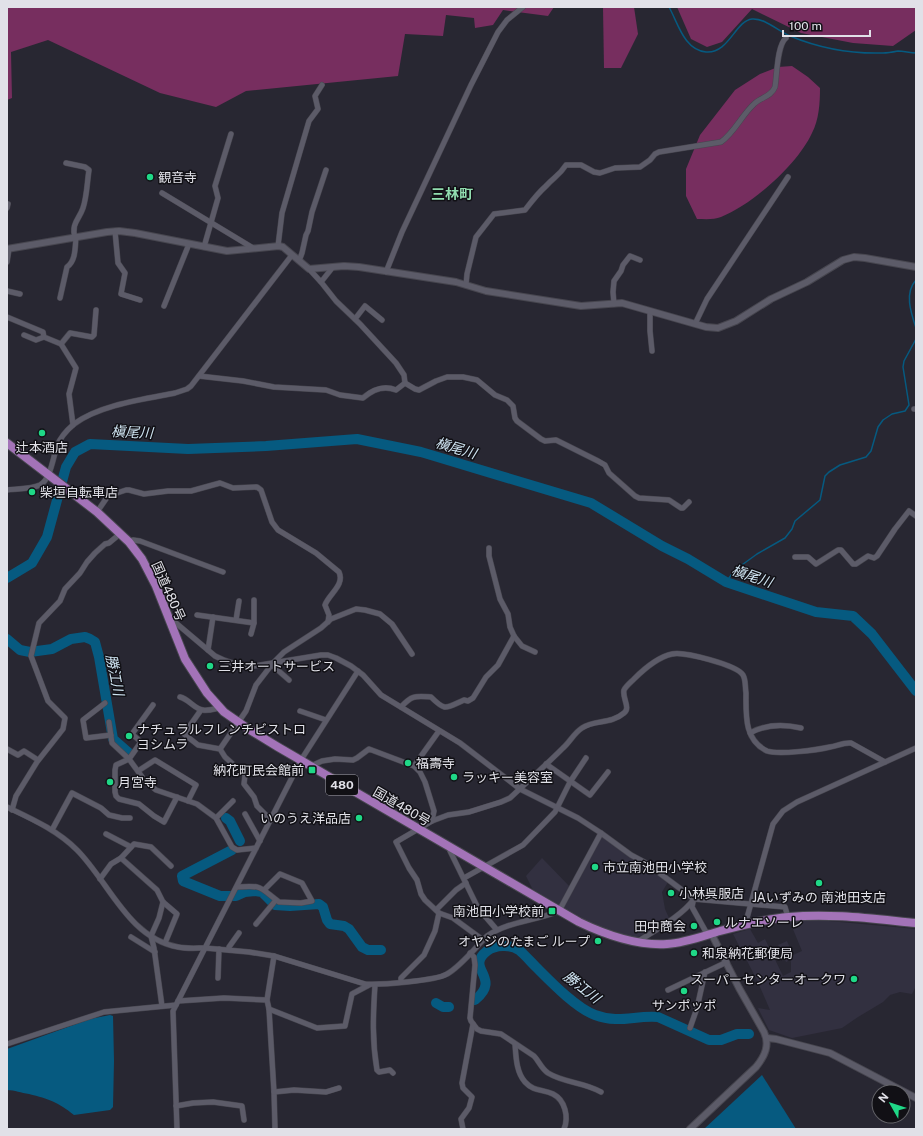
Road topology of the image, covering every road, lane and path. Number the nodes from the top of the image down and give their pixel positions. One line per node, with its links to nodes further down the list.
1 (523, 7): 24 (street)
2 (786, 38): 26 (street)
3 (322, 85): 13 (street)
4 (231, 134): 9 (street)
5 (66, 163): 11 (street)
6 (326, 170): 19 (street)
7 (788, 177): 38 (street)
8 (162, 193): 9 (street)
9 (210, 222): 14 (street); 15 (street)
10 (115, 231): 11 (street); 12 (street); 30 (street)
11 (76, 237): 16 (street); 29 (street)
12 (189, 244): 14 (street); 32 (street)
13 (278, 246): 15 (street); 17 (street)
14 (204, 247): 15 (street)
15 (253, 248)
16 (8, 249): 20 (street)
17 (292, 255): 19 (street); 43 (street)
18 (640, 260): 31 (street)
19 (299, 261): 23 (street)
20 (7, 262)
21 (333, 267): 23 (street); 24 (street); 25 (street)
22 (916, 267): 38 (street)
23 (309, 269): 25 (street)
24 (386, 272): 26 (street)
25 (321, 282): 36 (street)
26 (466, 285): 31 (street)
27 (7, 291): 28 (street)
28 (20, 294)
29 (60, 298)
30 (140, 300)
31 (614, 304): 34 (street)
32 (164, 306)
33 (96, 310): 41 (street)
34 (650, 310): 38 (street); 42 (street)
35 (7, 317): 40 (street)
36 (355, 319): 37 (street); 44 (street)
37 (382, 320)
38 (695, 324)
39 (24, 335): 40 (street)
40 (44, 337): 41 (street)
41 (61, 344): 45 (street)
42 (652, 351)
43 (199, 376): 44 (street); 45 (street)
44 (405, 383): 49 (street)
45 (73, 425): 47 (street)
46 (7, 443): 47 (highway, 国道480号 / 480)
47 (51, 477): 48 (street); 50 (highway, 国道480号 / 480)
48 (7, 490)
49 (689, 502)
50 (97, 512): 52 (highway, 国道480号 / 480); 63 (street)
51 (916, 516): 55 (street)
52 (121, 532): 53 (highway, 国道480号 / 480); 92 (street)
53 (129, 542): 56 (street); 60 (highway, 国道480号 / 480)
54 (489, 548): 66 (street)
55 (795, 557)
56 (223, 572)
57 (254, 600): 64 (street)
58 (239, 601): 62 (street)
59 (197, 615): 61 (street)
60 (168, 616): 67 (street); 77 (highway, 国道480号 / 480)
61 (213, 617): 62 (street); 67 (street)
62 (236, 620): 64 (street)
63 (328, 622): 69 (street); 70 (street)
64 (254, 623): 65 (street)
65 (251, 634)
66 (514, 636): 68 (street); 76 (street)
67 (208, 650): 70 (street)
68 (535, 652)
69 (412, 654)
70 (272, 664): 71 (street); 72 (street); 82 (street)
71 (358, 671): 76 (street); 80 (street)
72 (289, 680)
73 (180, 697): 78 (street)
74 (105, 703): 86 (street)
75 (153, 705): 90 (street)
76 (401, 707): 84 (street)
77 (220, 708): 78 (street); 82 (highway, 国道480号 / 480)
78 (201, 710): 89 (street)
79 (300, 711): 80 (street)
80 (326, 720): 93 (street)
81 (109, 722): 86 (street)
82 (239, 722): 89 (street); 93 (highway, 国道480号 / 480)
83 (801, 728): 85 (street)
84 (439, 731): 97 (street); 101 (street)
85 (750, 733): 94 (street); 95 (street)
86 (110, 735): 90 (street)
87 (916, 748): 94 (street)
88 (7, 749): 92 (street)
89 (220, 749): 110 (street)
90 (128, 758): 98 (street); 102 (street)
91 (586, 758): 100 (street)
92 (38, 760): 106 (street)
93 (301, 760): 96 (highway, 国道480号 / 480); 110 (street)
94 (885, 762): 130 (street)
95 (546, 764): 100 (street); 101 (street)
96 (311, 766): 97 (street); 112 (highway, 国道480号 / 480)
97 (414, 766): 111 (street)
98 (138, 771): 102 (street); 103 (street)
99 (608, 772): 100 (street)
100 (570, 782): 105 (street)
101 (520, 789): 105 (street); 111 (street)
102 (178, 797): 103 (street)
103 (188, 801): 109 (street)
104 (233, 801): 109 (street)
105 (557, 807): 114 (street); 122 (street)
106 (9, 808): 113 (street)
107 (245, 814): 116 (street)
108 (130, 818): 113 (street)
109 (216, 818): 118 (street)
110 (271, 820): 116 (street)
111 (432, 821): 112 (street)
112 (418, 829): 119 (highway, 国道480号 / 480); 132 (street)
113 (52, 830): 123 (street)
114 (601, 833): 127 (street); 131 (street)
115 (106, 834): 117 (street)
116 (260, 841): 118 (street)
117 (131, 847): 120 (street); 121 (street)
118 (256, 848): 125 (street)
119 (451, 848): 122 (highway, 国道480号 / 480); 124 (street)
120 (121, 858): 123 (street); 128 (street)
121 (171, 866)
122 (484, 868): 124 (street); 131 (highway, 国道480号 / 480)
123 (100, 879): 140 (street)
124 (465, 881): 132 (street); 137 (street)
125 (237, 887): 126 (street); 145 (street)
126 (265, 889): 129 (street); 129 (street)
127 (694, 900): 130 (street); 139 (street); 143 (street)
128 (163, 902): 140 (street); 144 (street)
129 (274, 902): 135 (street)
130 (750, 905): 133 (street); 136 (street)
131 (559, 911): 137 (street); 143 (highway, 国道480号 / 480)
132 (437, 912): 142 (street); 154 (street)
133 (788, 917): 134 (highway, 国道480号 / 480); 136 (highway, 国道480号 / 480)
134 (916, 923)
135 (256, 924)
136 (745, 925): 139 (highway, 国道480号 / 480)
137 (497, 930): 142 (street)
138 (239, 933): 147 (street)
139 (711, 933): 143 (highway, 国道480号 / 480); 151 (street)
140 (151, 936): 144 (street); 148 (street)
141 (131, 937): 148 (street)
142 (482, 940): 149 (street)
143 (637, 942)
144 (165, 943): 145 (street)
145 (206, 948): 146 (street); 158 (street)
146 (219, 949): 147 (street); 153 (street)
147 (229, 950): 150 (street)
148 (155, 952): 159 (street)
149 (470, 953): 154 (street); 161 (street)
150 (274, 956): 155 (street); 157 (street)
151 (727, 962): 152 (street); 163 (street)
152 (705, 972): 156 (street); 162 (street)
153 (218, 978)
154 (401, 982): 155 (street)
155 (372, 985): 160 (street); 166 (street)
156 (668, 990)
157 (267, 1000): 158 (street); 160 (street)
158 (177, 1003): 159 (street); 171 (street)
159 (162, 1006): 164 (street)
160 (269, 1010): 168 (street)
161 (473, 1024): 165 (street); 175 (street)
162 (690, 1028)
163 (767, 1038): 170 (street); 177 (street)
164 (7, 1044)
165 (516, 1044): 169 (street); 176 (street)
166 (393, 1072)
167 (339, 1088): 168 (street)
168 (274, 1092): 174 (street)
169 (601, 1092)
170 (916, 1098)
171 (176, 1106): 172 (street); 173 (street)
172 (244, 1120)
173 (176, 1129)
174 (275, 1129)
175 (463, 1129)
176 (564, 1129)
177 (690, 1129)

